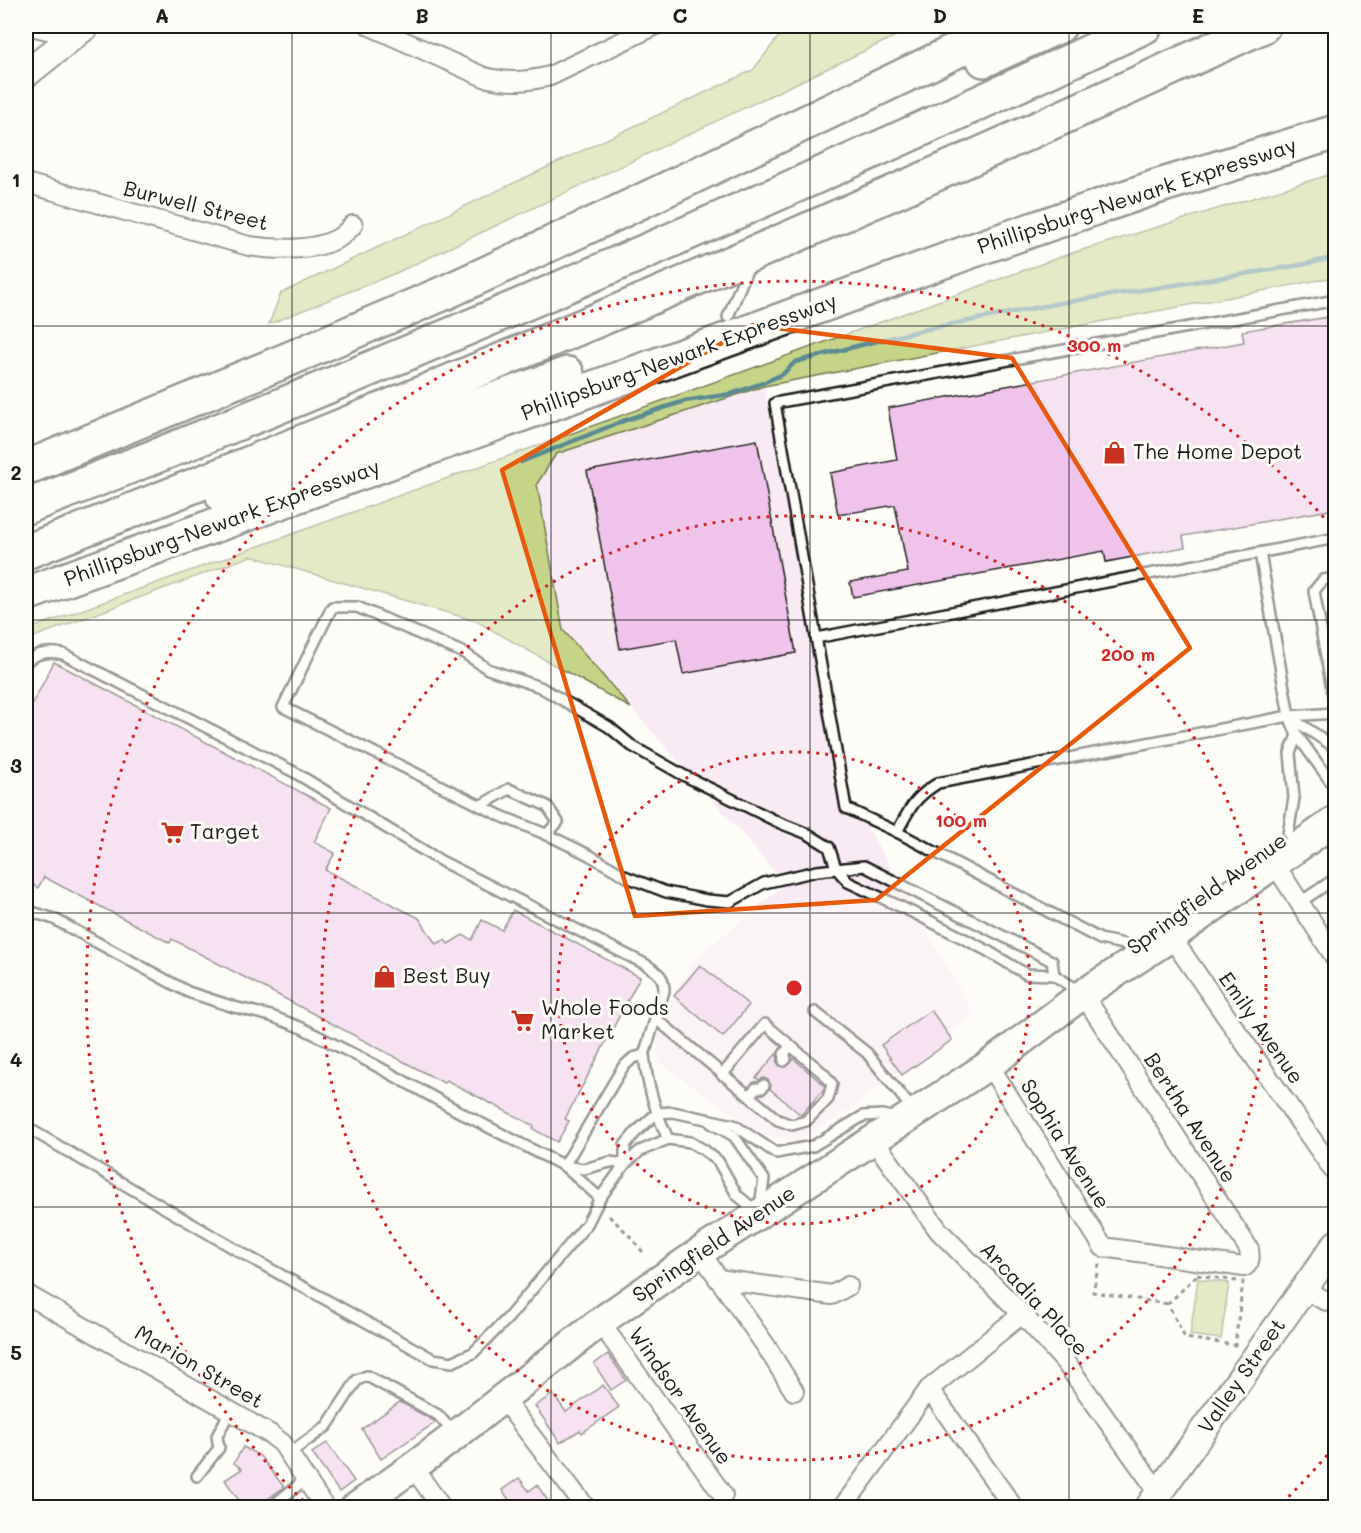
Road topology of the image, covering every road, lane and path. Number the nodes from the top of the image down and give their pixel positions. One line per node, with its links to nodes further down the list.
1 (31, 26): 8 (street)
2 (370, 26): 3 (street)
3 (654, 26)
4 (1008, 26): 11 (highway)
5 (1059, 26): 11 (highway)
6 (1145, 26): 19 (highway)
7 (1263, 26): 15 (highway, Phillipsburg-Newark Expressway)
8 (80, 31): 9 (main road)
9 (26, 74)
10 (1335, 132): 14 (highway, Phillipsburg-Newark Expressway)
11 (766, 142): 18 (highway)
12 (26, 183): 13 (street, Burwell Street)
13 (353, 225)
14 (988, 245): 17 (highway); 25 (highway, Phillipsburg-Newark Expressway)
15 (755, 252): 17 (lane); 21 (highway, Phillipsburg-Newark Expressway)
16 (1335, 300): 26 (lane)
17 (728, 317): 23 (highway)
18 (26, 468)
19 (26, 507)
20 (1335, 538): 22 (lane)
21 (26, 552)
22 (1260, 554): 26 (lane); 29 (lane)
23 (26, 564)
24 (1335, 578): 28 (lane)
25 (26, 594)
26 (816, 638): 36 (lane)
27 (26, 662): 50 (lane)
28 (1335, 712): 29 (lane)
29 (1289, 716): 30 (lane); 31 (lane); 36 (lane)
30 (1297, 735): 32 (lane); 38 (lane)
31 (1335, 748)
32 (1335, 789)
33 (1335, 800): 38 (main road, Springfield Avenue)
34 (480, 806): 37 (lane); 37 (lane); 40 (lane)
35 (1335, 820): 39 (main road, Springfield Avenue)
36 (897, 832): 45 (lane)
37 (546, 834): 40 (lane)
38 (1288, 834): 45 (main road, Springfield Avenue)
39 (1274, 863): 42 (street); 44 (main road, Springfield Avenue)
40 (836, 868): 47 (lane); 47 (lane)
41 (1335, 878): 42 (lane)
42 (1299, 903): 46 (street)
43 (26, 910): 63 (lane)
44 (1171, 937): 48 (main road, Springfield Avenue); 64 (street, Emily Avenue)
45 (1132, 946): 48 (main road, Springfield Avenue)
46 (1335, 959)
47 (1054, 975): 48 (lane)
48 (1083, 994): 52 (main road, Springfield Avenue); 69 (street, Bertha Avenue)
49 (815, 1012): 57 (lane)
50 (655, 1018): 51 (lane); 53 (lane)
51 (644, 1055): 56 (lane); 63 (lane)
52 (989, 1065): 57 (main road, Springfield Avenue); 69 (street, Sophia Avenue)
53 (722, 1075): 55 (lane); 55 (lane)
54 (759, 1084): 55 (lane)
55 (749, 1096)
56 (657, 1113): 58 (lane); 60 (lane); 62 (lane)
57 (909, 1117): 58 (lane); 61 (main road, Springfield Avenue)
58 (704, 1119): 66 (lane)
59 (26, 1127): 65 (lane)
60 (668, 1139): 62 (lane); 66 (lane)
61 (873, 1139): 66 (main road, Springfield Avenue); 78 (street, Arcadia Place)
62 (625, 1164): 63 (lane); 65 (lane)
63 (564, 1167): 65 (lane)
64 (1335, 1174)
65 (600, 1198)
66 (759, 1214): 71 (main road, Springfield Avenue)
67 (609, 1216): 70 (path)
68 (1335, 1244): 74 (main road, Valley Street)
69 (1103, 1247): 76 (path)
70 (643, 1252)
71 (700, 1252): 72 (street); 79 (main road, Springfield Avenue)
72 (718, 1279): 73 (street); 81 (street)
73 (848, 1286)
74 (1304, 1289): 77 (street); 90 (main road, Valley Street)
75 (26, 1294): 83 (street, Marion Street)
76 (1168, 1304): 76 (path)
77 (1335, 1304)
78 (1022, 1314): 80 (street); 90 (street, Arcadia Place)
79 (600, 1322): 82 (main road, Springfield Avenue); 89 (street, Windsor Avenue)
80 (929, 1389): 96 (street); 97 (street)
81 (794, 1391)
82 (503, 1399): 84 (main road, Springfield Avenue); 95 (street)
83 (230, 1411): 85 (street, Marion Street); 87 (lane)
84 (456, 1435): 85 (lane); 86 (main road, Springfield Avenue)
85 (289, 1454): 88 (street, Marion Street)
86 (413, 1467): 93 (main road, Springfield Avenue); 94 (street)
87 (197, 1476)
88 (306, 1479): 91 (lane); 92 (street, Marion Street)
89 (723, 1495)
90 (1153, 1500)
91 (276, 1508)
92 (325, 1508)
93 (355, 1508)
94 (442, 1508)
95 (586, 1508)
96 (842, 1508)
97 (1014, 1508)

